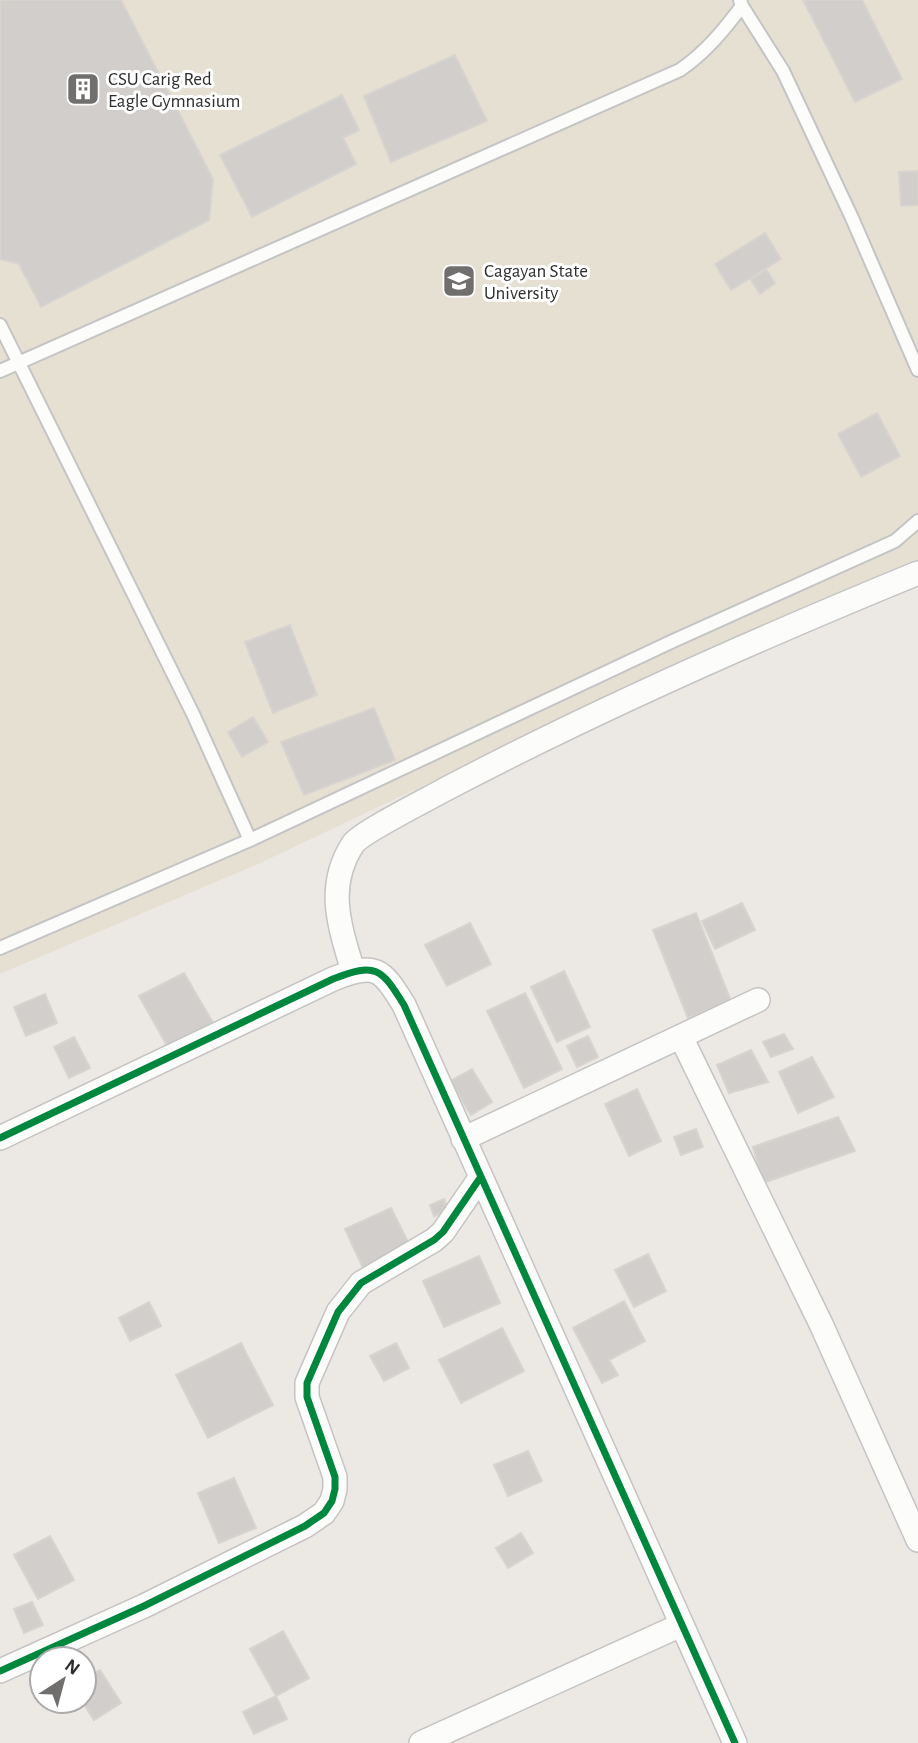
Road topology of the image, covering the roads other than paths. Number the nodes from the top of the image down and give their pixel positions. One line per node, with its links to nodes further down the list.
1 (741, 3): 3 (lane); 4 (lane)
2 (0, 325): 3 (lane)
3 (19, 362): 5 (lane); 8 (lane)
4 (918, 370)
5 (0, 371)
6 (918, 521): 8 (lane)
7 (918, 573): 10 (street)
8 (250, 840): 9 (lane)
9 (0, 948)
10 (353, 971): 13 (street); 14 (street)
11 (758, 1000): 12 (street)
12 (681, 1037): 14 (street); 16 (street)
13 (0, 1138)
14 (463, 1139): 15 (street)
15 (480, 1178): 17 (street); 18 (street)
16 (918, 1540)
17 (681, 1625): 19 (street); 20 (street)
18 (0, 1671)
19 (421, 1743)
20 (735, 1743)

